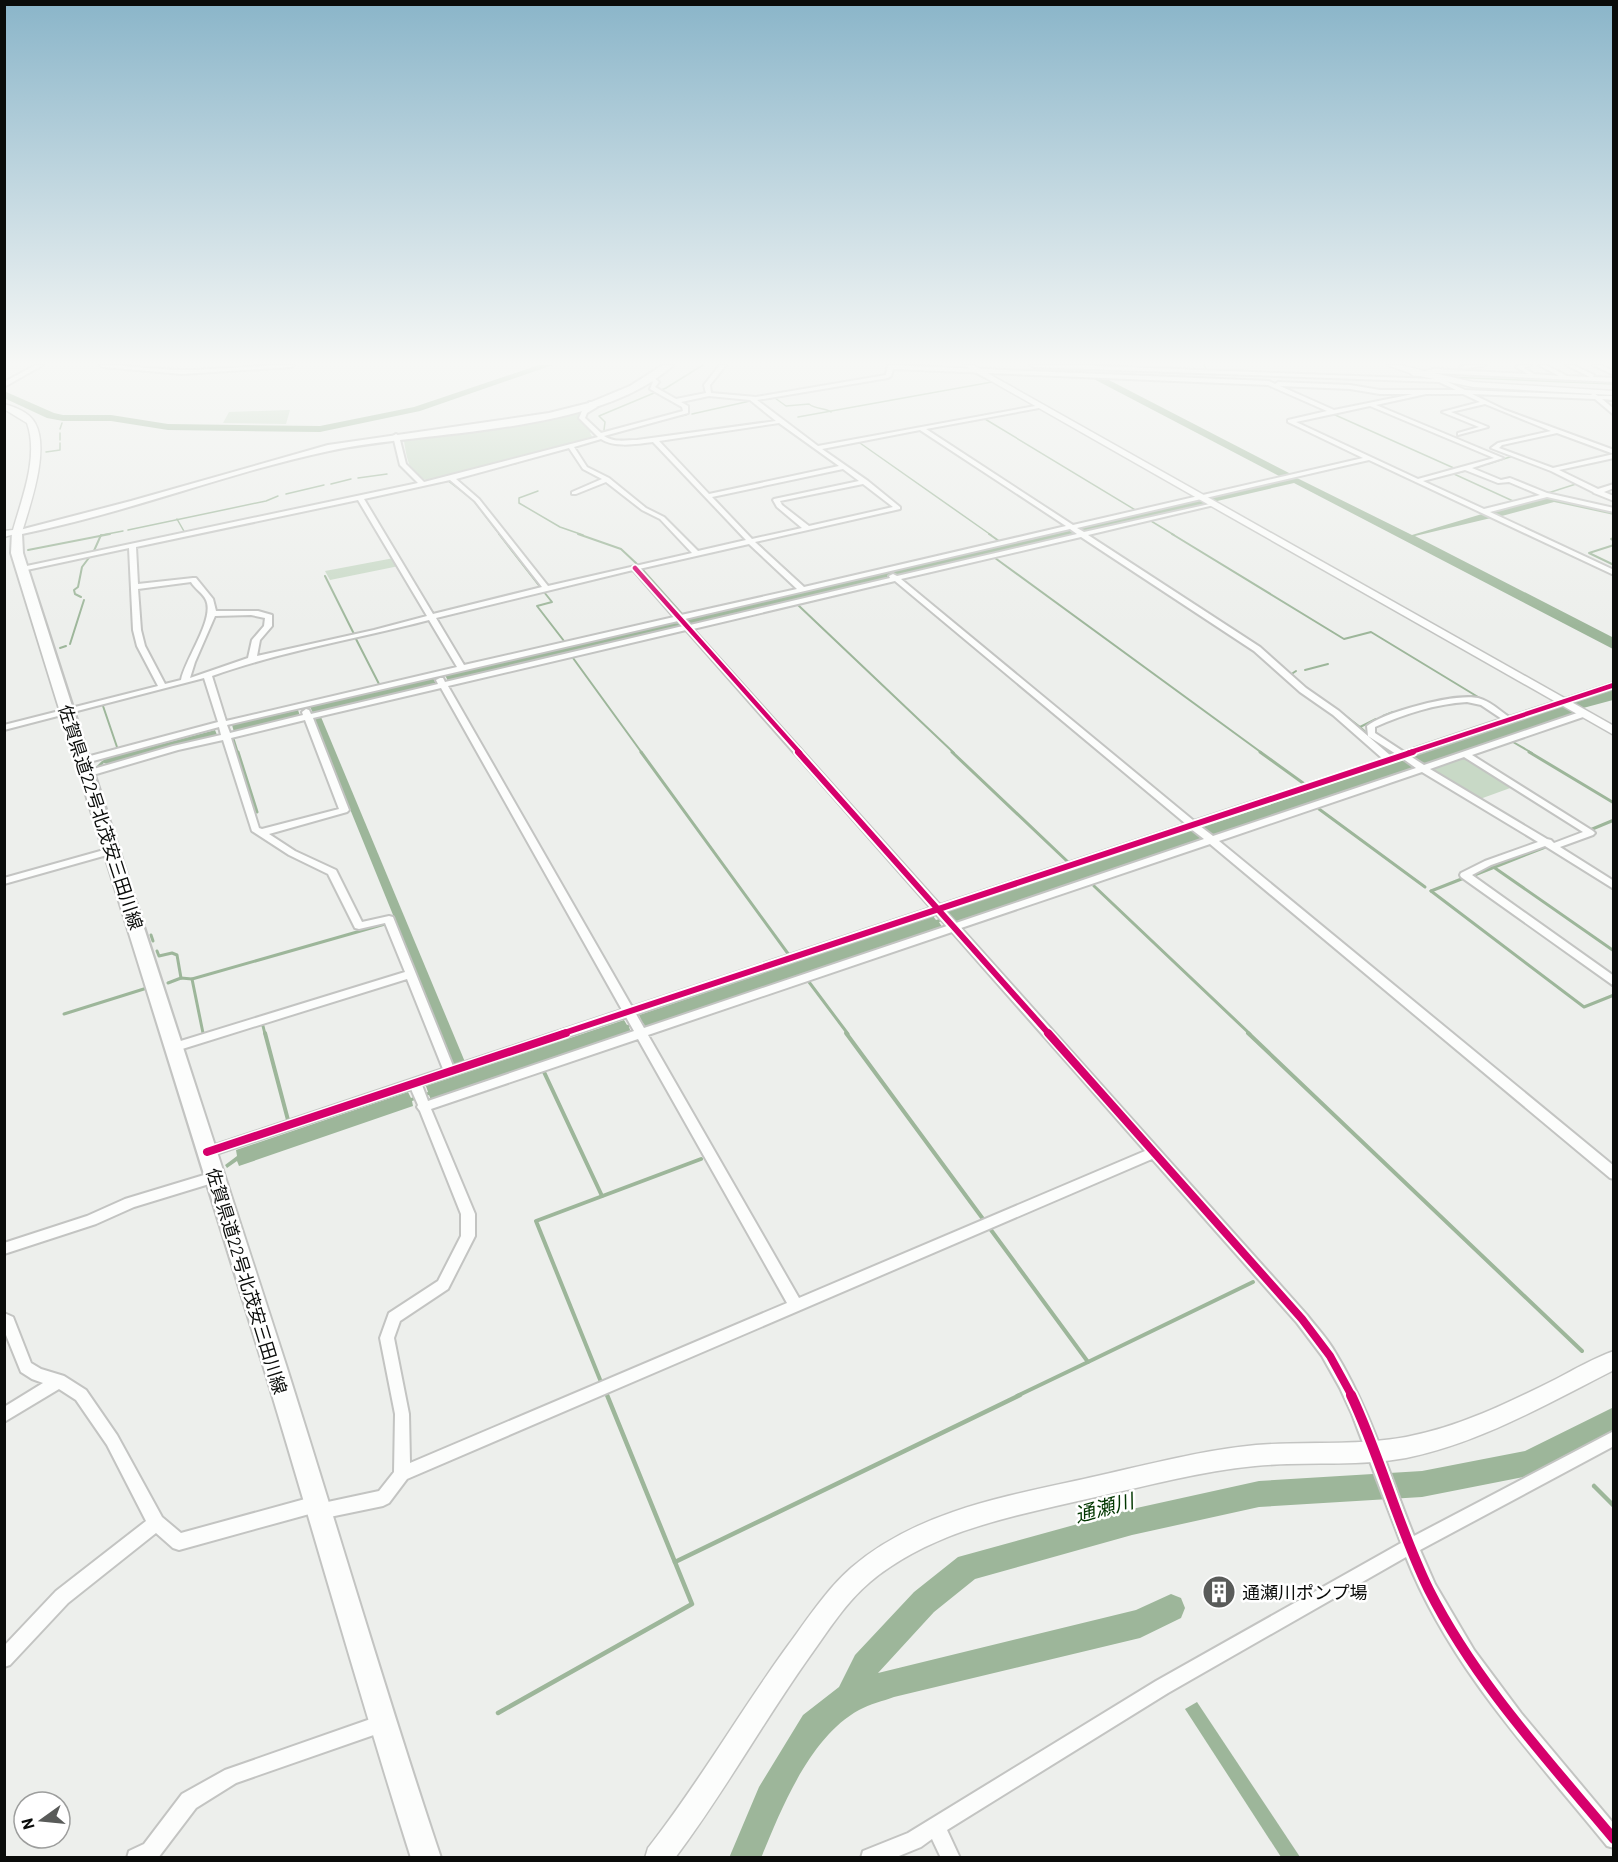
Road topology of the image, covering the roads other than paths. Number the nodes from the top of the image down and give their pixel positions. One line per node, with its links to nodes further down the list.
1 (33, 452): 37 (street)
2 (316, 452): 37 (main road)
3 (400, 452): 24 (street)
4 (552, 452): 20 (street)
5 (574, 452): 21 (street)
6 (665, 452): 29 (street)
7 (824, 452): 17 (street)
8 (957, 452): 36 (street)
9 (1120, 452): 32 (street)
10 (1357, 452): 15 (street)
11 (1484, 452): 16 (street)
12 (1504, 452): 13 (street)
13 (1510, 454): 16 (street); 19 (street)
14 (1614, 454): 19 (street)
15 (1370, 458): 22 (street); 32 (street)
16 (1500, 458): 18 (street)
17 (845, 467): 23 (street); 29 (street)
18 (1467, 468): 22 (street); 28 (street)
19 (1553, 470): 27 (street)
20 (451, 478): 24 (street); 46 (street)
21 (607, 479): 26 (street); 40 (street)
22 (1417, 481): 34 (street)
23 (866, 482): 35 (street); 35 (street)
24 (422, 484): 30 (street)
25 (1614, 486): 27 (street)
26 (574, 492)
27 (1596, 492): 31 (street)
28 (1547, 495): 33 (street); 34 (street)
29 (708, 496): 38 (street)
30 (360, 498): 39 (street); 49 (street)
31 (1614, 500)
32 (1207, 501): 36 (street); 36 (street); 59 (street)
33 (1614, 510)
34 (1482, 512): 43 (street)
35 (807, 528): 38 (street)
36 (1078, 531): 44 (street); 44 (street); 70 (street)
37 (11, 533): 42 (main road, 佐賀県道22号北茂安三田川線)
38 (752, 542): 40 (street); 47 (street)
39 (132, 546): 42 (street); 45 (street)
40 (697, 554): 41 (street)
41 (635, 568): 46 (street); 50 (street)
42 (22, 569): 61 (main road, 佐賀県道22号北茂安三田川線)
43 (1614, 573)
44 (891, 575): 47 (street); 50 (street); 73 (street)
45 (135, 587): 48 (street); 58 (street)
46 (547, 589): 49 (street)
47 (802, 589): 50 (street)
48 (212, 613): 51 (street); 55 (street)
49 (432, 616): 51 (street); 52 (street)
50 (683, 623): 52 (street); 56 (street); 79 (street)
51 (252, 658): 53 (street)
52 (462, 668): 54 (street)
53 (207, 674): 55 (street); 65 (street)
54 (437, 674): 56 (street); 60 (street)
55 (185, 682): 58 (street)
56 (443, 685): 63 (street); 82 (street)
57 (1614, 685): 59 (street)
58 (162, 686): 61 (street)
59 (1563, 703): 62 (street); 64 (street)
60 (303, 705): 63 (street); 65 (street)
61 (67, 713): 66 (street); 72 (main road, 佐賀県道22号北茂安三田川線)
62 (1582, 713): 67 (street); 69 (street)
63 (308, 717): 68 (street); 74 (street)
64 (1508, 720): 71 (street); 71 (street)
65 (222, 724): 68 (street); 72 (street)
66 (4, 728)
67 (1614, 731)
68 (226, 736): 72 (street); 74 (street)
69 (1465, 754): 71 (street); 75 (street)
70 (1389, 759): 71 (street); 73 (street)
71 (1413, 762): 73 (street); 75 (street)
72 (84, 767): 76 (main road, 佐賀県道22号北茂安三田川線)
73 (1202, 832): 79 (street); 79 (street); 88 (street)
74 (260, 833): 80 (street)
75 (1551, 844): 78 (street); 81 (street)
76 (111, 851): 77 (street); 83 (main road, 佐賀県道22号北茂安三田川線)
77 (4, 881)
78 (1614, 886)
79 (946, 918): 82 (street); 82 (street); 87 (street)
80 (411, 974): 83 (street); 84 (street)
81 (1614, 982)
82 (634, 1023): 84 (street); 85 (street); 91 (street)
83 (175, 1047): 86 (main road, 佐賀県道22号北茂安三田川線)
84 (450, 1072): 85 (street)
85 (420, 1096): 86 (street); 98 (street)
86 (207, 1152): 89 (main road, 佐賀県道22号北茂安三田川線)
87 (1154, 1153): 91 (street); 97 (street)
88 (1614, 1174)
89 (214, 1177): 90 (street); 99 (main road, 佐賀県道22号北茂安三田川線)
90 (4, 1250)
91 (796, 1306): 98 (street)
92 (4, 1319): 94 (street)
93 (1614, 1360): 97 (street)
94 (59, 1381): 95 (street); 100 (street)
95 (4, 1414)
96 (1614, 1438): 101 (street)
97 (1376, 1459): 101 (street); 108 (street)
98 (402, 1474): 99 (street)
99 (318, 1508): 100 (street); 103 (main road, 佐賀県道22号北茂安三田川線)
100 (156, 1523): 102 (street)
101 (1409, 1547): 104 (street); 105 (street)
102 (4, 1659)
103 (382, 1724): 106 (street); 107 (main road, 佐賀県道22号北茂安三田川線)
104 (936, 1827): 109 (street); 110 (street)
105 (1614, 1839)
106 (136, 1857)
107 (426, 1857)
108 (658, 1857)
109 (870, 1857)
110 (951, 1857)

